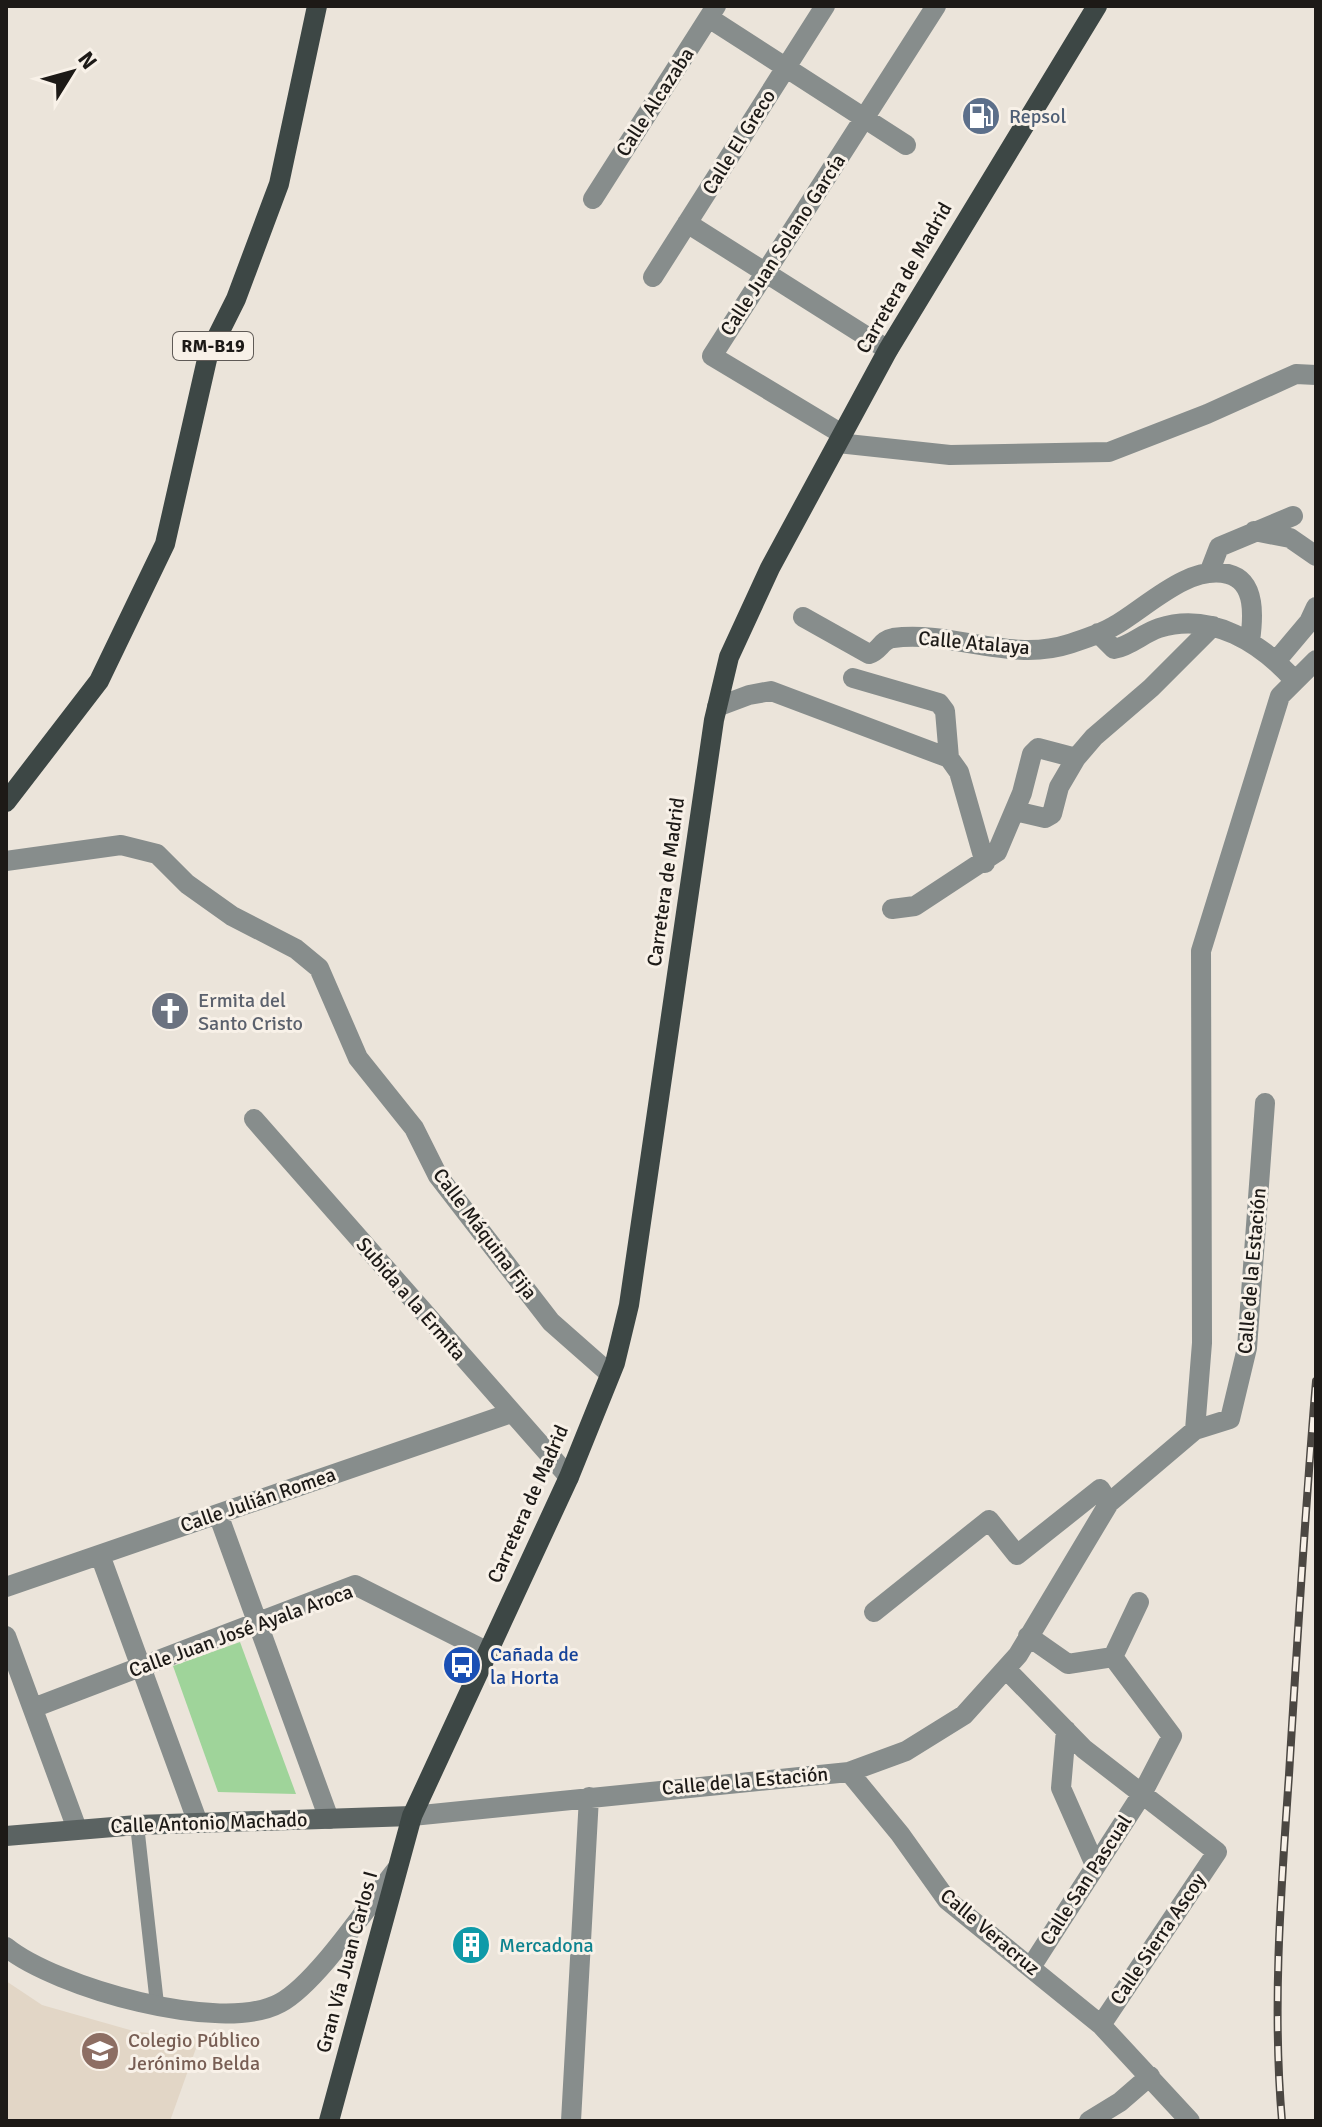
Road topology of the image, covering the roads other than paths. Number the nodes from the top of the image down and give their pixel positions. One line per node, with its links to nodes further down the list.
1 (317, 6): 32 (main road, RM-B19)
2 (825, 6): 6 (street, Calle El Greco)
3 (936, 6): 7 (street, Calle Juan Solano García)
4 (1097, 6): 13 (main road, Carretera de Madrid)
5 (713, 12): 6 (street); 9 (street, Calle Alcazaba)
6 (786, 67): 7 (street); 10 (street, Calle El Greco)
7 (865, 118): 8 (street); 11 (street, Calle Juan Solano García)
8 (906, 145)
9 (593, 199)
10 (687, 223): 11 (street); 12 (street, Calle El Greco)
11 (766, 273): 13 (street); 15 (street, Calle Juan Solano García)
12 (653, 277)
13 (888, 350): 15 (main road, Carretera de Madrid)
14 (1316, 375): 15 (street)
15 (840, 439): 29 (main road, Carretera de Madrid)
16 (1293, 516): 17 (street)
17 (1254, 531): 18 (street); 19 (street)
18 (1316, 556)
19 (1209, 573): 23 (street); 24 (street)
20 (1316, 607): 25 (street)
21 (803, 617): 23 (street, Calle Atalaya)
22 (1213, 626): 23 (street); 24 (street); 31 (street)
23 (1105, 631)
24 (1250, 641): 25 (street)
25 (1277, 660): 28 (street)
26 (1316, 660): 28 (street)
27 (853, 678): 30 (street)
28 (1295, 681): 41 (street)
29 (717, 707): 30 (street); 39 (main road, Carretera de Madrid)
30 (949, 758): 35 (street)
31 (1076, 758): 33 (street); 33 (street)
32 (6, 802)
33 (1015, 811): 35 (street)
34 (6, 861): 39 (street, Calle Máquina Fija)
35 (985, 863): 36 (street)
36 (892, 909)
37 (1265, 1103): 41 (street, Calle de la Estación)
38 (254, 1119): 40 (street, Subida a la Ermita)
39 (610, 1374): 42 (main road, Carretera de Madrid)
40 (511, 1413): 42 (street, Subida a la Ermita); 44 (street, Calle Julián Romea)
41 (1195, 1430): 43 (street, Calle de la Estación)
42 (569, 1477): 52 (main road, Carretera de Madrid)
43 (1109, 1503): 48 (street); 51 (street, Calle de la Estación)
44 (218, 1514): 45 (street, Calle Julián Romea); 49 (street)
45 (100, 1555): 46 (street, Calle Julián Romea); 54 (street)
46 (6, 1587)
47 (1139, 1602): 53 (street)
48 (874, 1612)
49 (258, 1622): 52 (street, Calle Juan José Ayala Aroca); 54 (street, Calle Juan José Ayala Aroca); 62 (street)
50 (6, 1636): 56 (street)
51 (1028, 1636): 53 (street); 55 (street, Calle de la Estación)
52 (488, 1652): 61 (main road, Carretera de Madrid)
53 (1113, 1657): 59 (street)
54 (140, 1667): 56 (street, Calle Juan José Ayala Aroca); 63 (street)
55 (1006, 1669): 57 (street); 58 (street, Calle de la Estación)
56 (33, 1708): 65 (street)
57 (1066, 1730): 59 (street); 67 (street)
58 (849, 1772): 60 (street, Calle de la Estación); 70 (street, Calle Veracruz)
59 (1142, 1794): 67 (street, Calle San Pascual); 72 (street, Calle Sierra Ascoy)
60 (589, 1797): 61 (street, Calle de la Estación); 75 (street)
61 (412, 1816): 62 (main road, Calle Antonio Machado); 68 (main road, Gran Vía Juan Carlos I)
62 (329, 1819): 63 (main road, Calle Antonio Machado)
63 (198, 1823): 64 (main road, Calle Antonio Machado)
64 (137, 1825): 65 (main road, Calle Antonio Machado); 71 (street)
65 (77, 1829): 66 (main road, Calle Antonio Machado)
66 (6, 1836)
67 (1095, 1865): 70 (street, Calle San Pascual)
68 (396, 1870): 71 (street); 74 (main road, Gran Vía Juan Carlos I)
69 (6, 1947): 71 (street)
70 (1031, 1967): 72 (street, Calle Veracruz)
71 (157, 2004)
72 (1101, 2025): 73 (street, Calle Veracruz)
73 (1150, 2076): 76 (street); 77 (street, Calle Veracruz)
74 (329, 2121)
75 (571, 2121)
76 (1089, 2121)
77 (1190, 2121)

